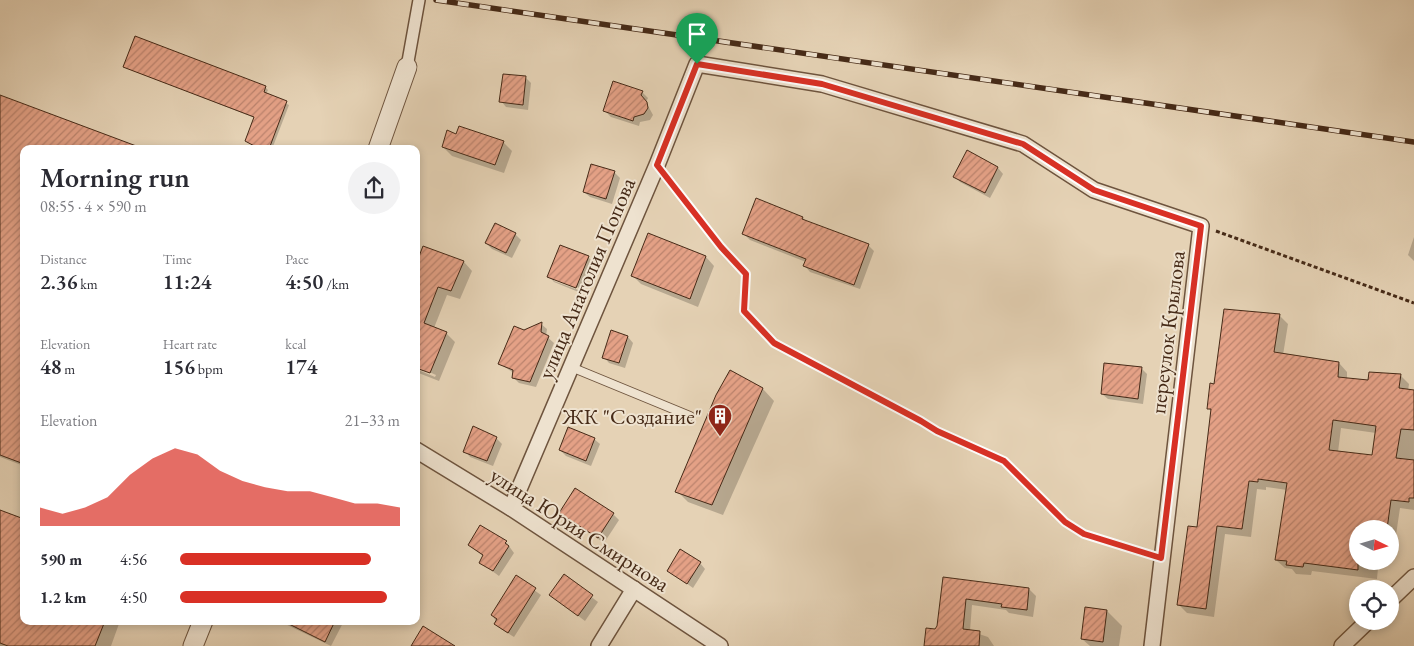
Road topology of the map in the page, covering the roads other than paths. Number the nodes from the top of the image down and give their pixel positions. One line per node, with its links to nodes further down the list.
1 (419, 0): 3 (street)
2 (697, 64): 5 (street, улица Анатолия Попова); 17 (street, переулок Крылова)
3 (407, 67): 4 (street)
4 (379, 145)
5 (571, 368): 6 (lane); 8 (street, улица Анатолия Попова)
6 (690, 416)
7 (420, 452): 8 (street, улица Юрия Смирнова)
8 (511, 508): 10 (street, улица Юрия Смирнова)
9 (1414, 577): 11 (street)
10 (634, 589): 15 (street); 16 (street, улица Юрия Смирнова)
11 (1399, 591)
12 (201, 625): 14 (street)
13 (1359, 630): 18 (street)
14 (193, 646)
15 (599, 646)
16 (720, 646)
17 (1152, 646)
18 (1342, 646)

